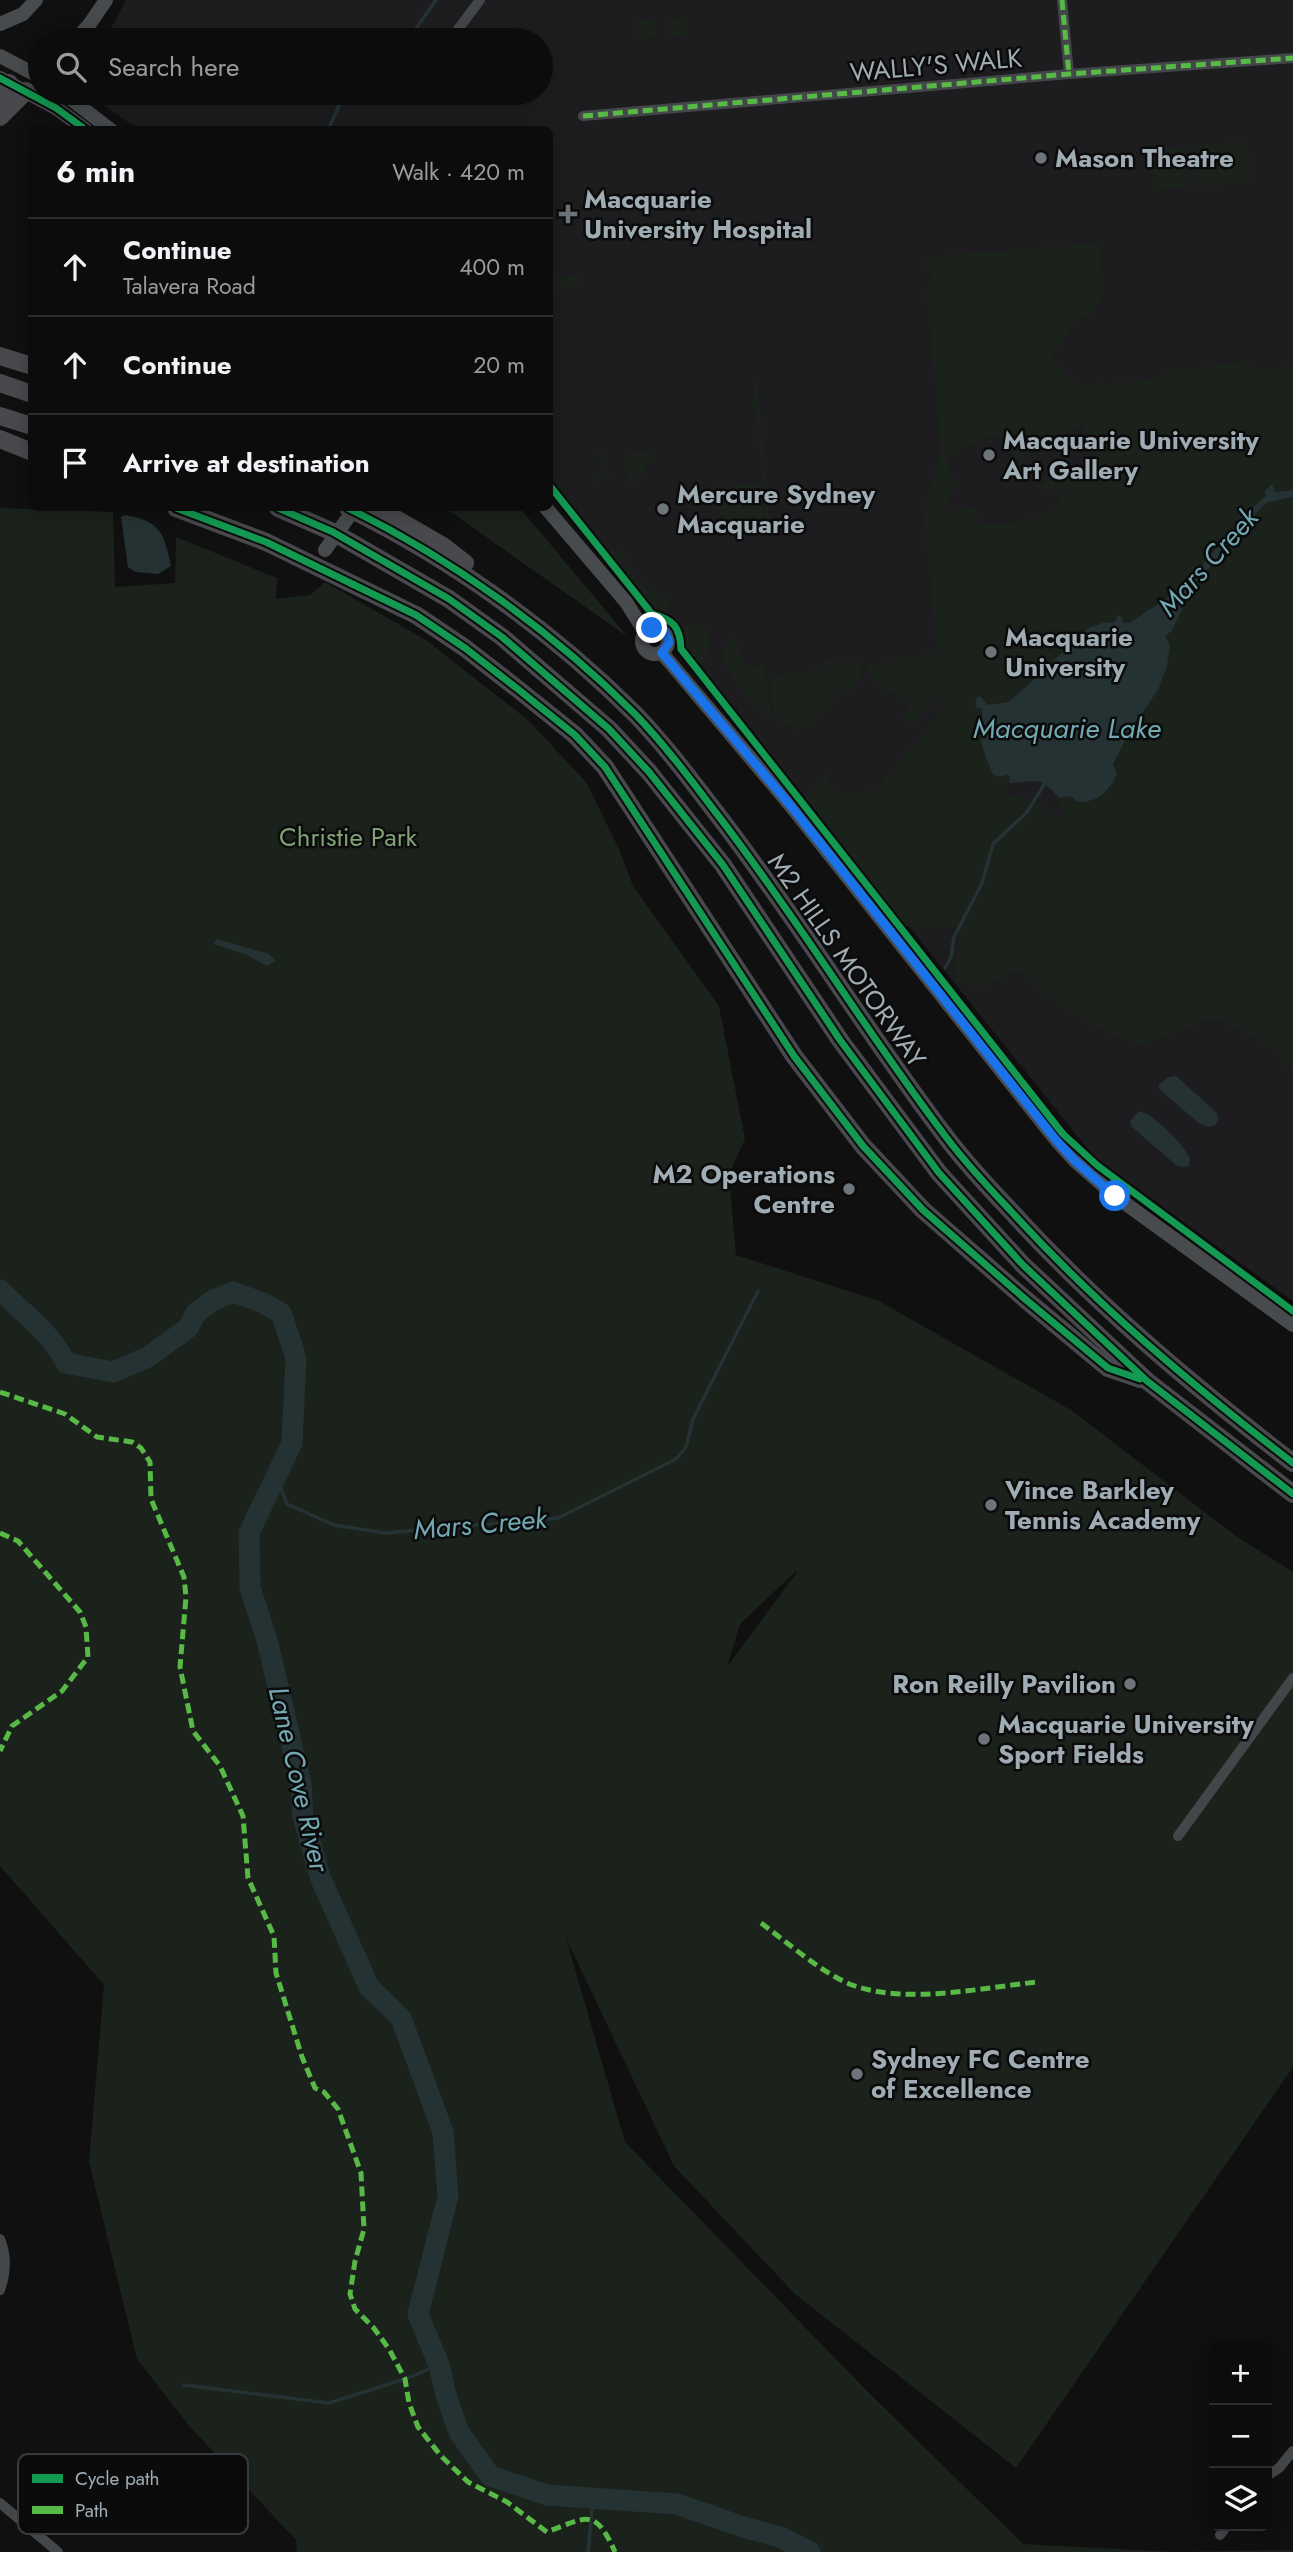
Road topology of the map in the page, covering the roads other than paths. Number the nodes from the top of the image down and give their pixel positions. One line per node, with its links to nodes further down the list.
1 (36, 0): 5 (street)
2 (106, 0): 6 (street)
3 (480, 0): 7 (street)
4 (1062, 0): 12 (street)
5 (0, 24)
6 (86, 28)
7 (459, 28)
8 (0, 56): 10 (street)
9 (1293, 58): 12 (street, WALLY'S WALK)
10 (20, 67): 11 (street); 13 (street)
11 (28, 71)
12 (1069, 74): 17 (street, WALLY'S WALK)
13 (3, 85): 14 (street)
14 (26, 91): 18 (highway)
15 (48, 105): 19 (street)
16 (79, 105): 20 (street)
17 (583, 116)
18 (0, 117)
19 (80, 126)
20 (106, 126)
21 (0, 356): 22 (highway)
22 (28, 365)
23 (0, 383): 24 (highway)
24 (28, 393)
25 (0, 416): 26 (highway)
26 (28, 425)
27 (0, 439): 28 (highway)
28 (28, 450)
29 (184, 511): 35 (highway)
30 (285, 511): 38 (highway, M2 HILLS MOTORWAY)
31 (353, 511): 35 (street, bridge)
32 (354, 511): 36 (highway, M2 HILLS MOTORWAY)
33 (382, 511): 36 (highway)
34 (549, 511): 37 (street)
35 (314, 565): 38 (highway)
36 (545, 636): 39 (highway, M2 HILLS MOTORWAY)
37 (1293, 1325)
38 (1147, 1381): 40 (highway, M2 HILLS MOTORWAY)
39 (1293, 1464)
40 (1293, 1494)
41 (1293, 1678): 42 (street)
42 (1178, 1836)
43 (0, 2239): 44 (street)
44 (0, 2290)
45 (1293, 2451): 46 (street)
46 (1272, 2473)
47 (0, 2503): 48 (street)
48 (18, 2518)
49 (37, 2534): 50 (street)
50 (58, 2552)

